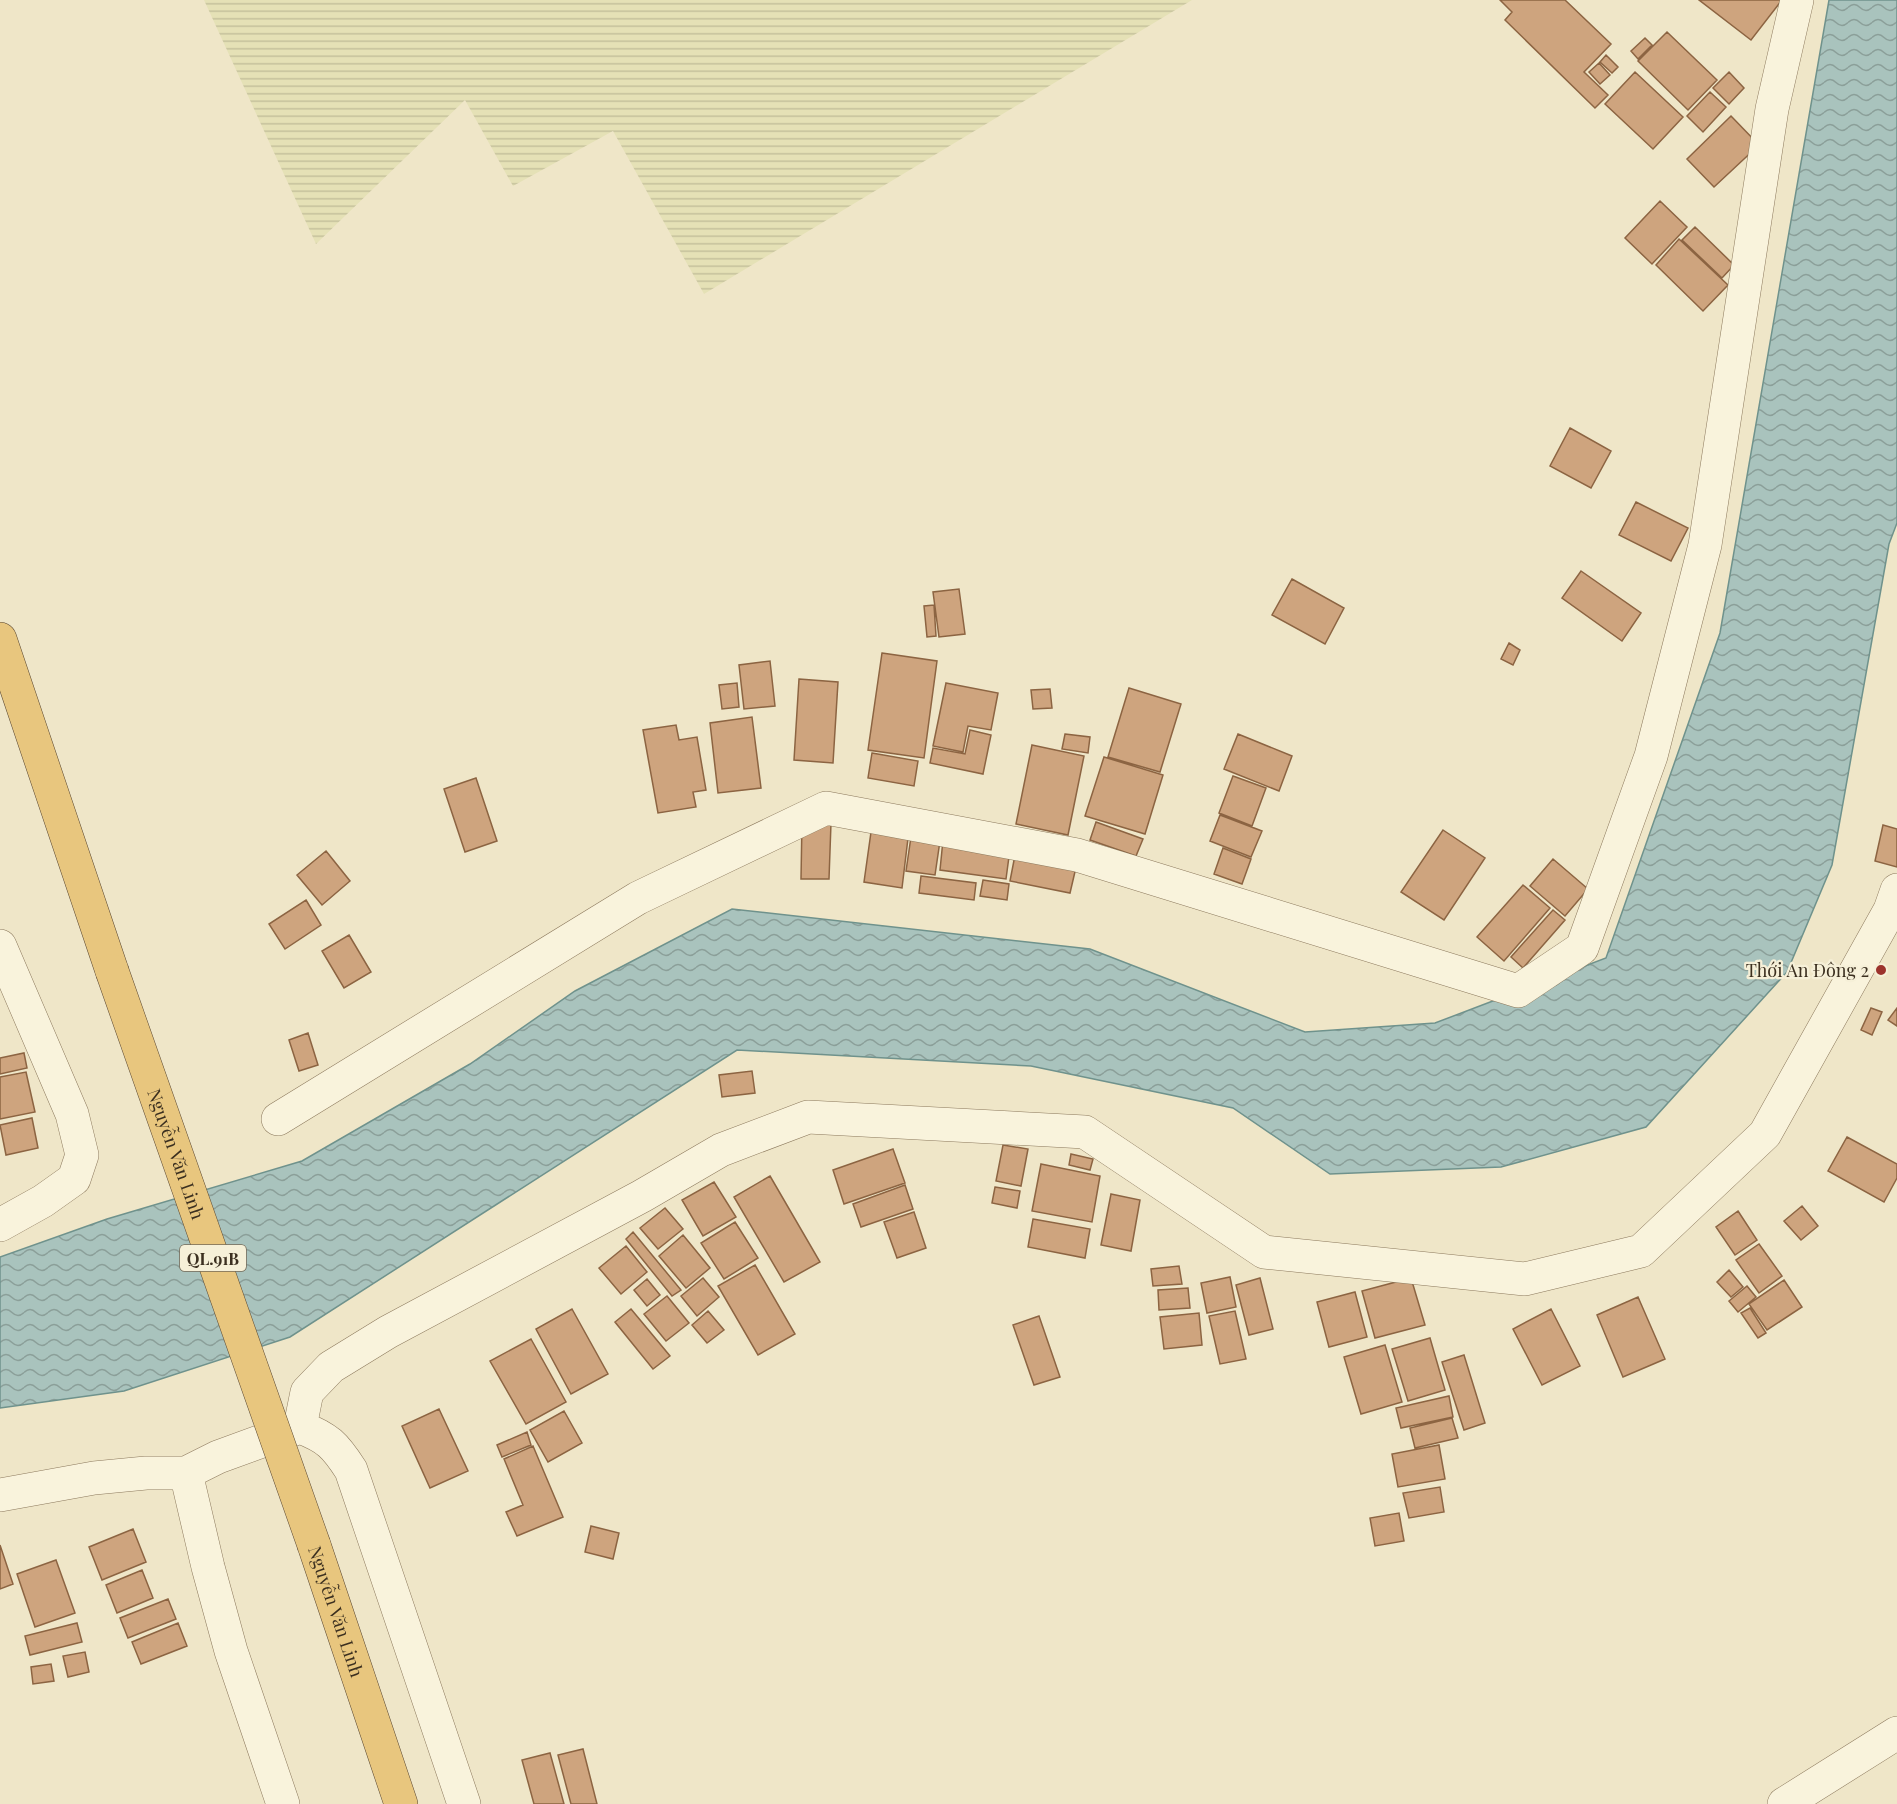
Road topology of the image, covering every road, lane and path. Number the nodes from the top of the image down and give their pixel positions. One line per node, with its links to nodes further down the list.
1 (1797, 0): 5 (street)
2 (0, 639): 12 (highway, Nguyễn Văn Linh / QL.91B, bridge)
3 (1897, 890): 7 (street)
4 (0, 946): 6 (street)
5 (278, 1119)
6 (0, 1225)
7 (300, 1427): 8 (street); 13 (street)
8 (186, 1473): 9 (street); 11 (street)
9 (0, 1496)
10 (1897, 1732): 14 (street)
11 (283, 1804)
12 (401, 1804)
13 (464, 1804)
14 (1784, 1804)

